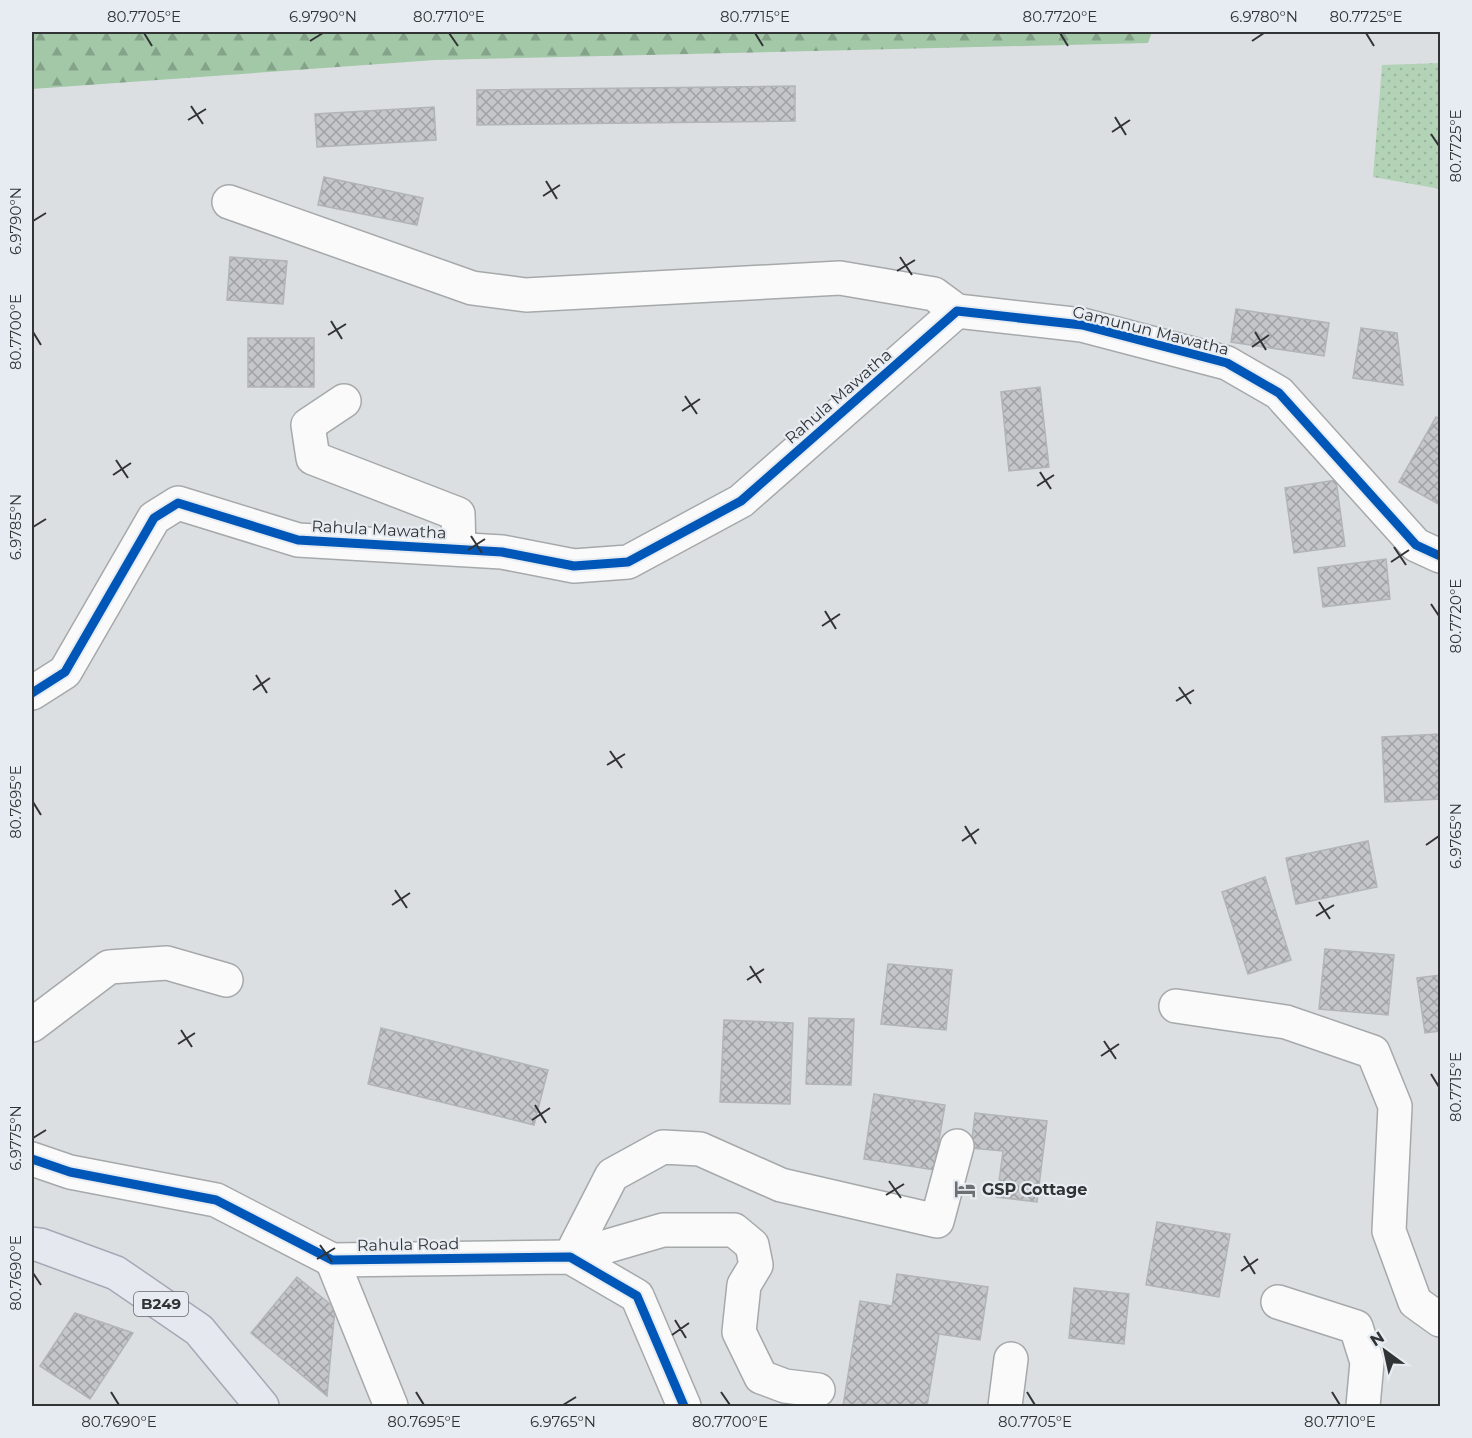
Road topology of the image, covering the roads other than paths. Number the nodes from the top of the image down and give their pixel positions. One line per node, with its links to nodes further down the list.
1 (229, 202): 2 (street)
2 (957, 311): 4 (street, Rahula Mawatha); 5 (street, Gamunun Mawatha)
3 (344, 401): 4 (street)
4 (459, 549): 6 (street, Rahula Mawatha)
5 (1440, 556)
6 (32, 693)
7 (226, 980): 9 (street)
8 (1176, 1006): 16 (street)
9 (32, 1024)
10 (957, 1146): 13 (street)
11 (32, 1160): 14 (street, Rahula Road)
12 (32, 1244): 19 (main road, B249)
13 (570, 1257): 14 (street, Rahula Road); 18 (street, Rahula Road); 21 (street)
14 (332, 1260): 20 (street)
15 (1278, 1302): 23 (street)
16 (1440, 1320)
17 (1011, 1359): 22 (street)
18 (819, 1390)
19 (262, 1407)
20 (391, 1407)
21 (684, 1407)
22 (1005, 1407)
23 (1363, 1407)

